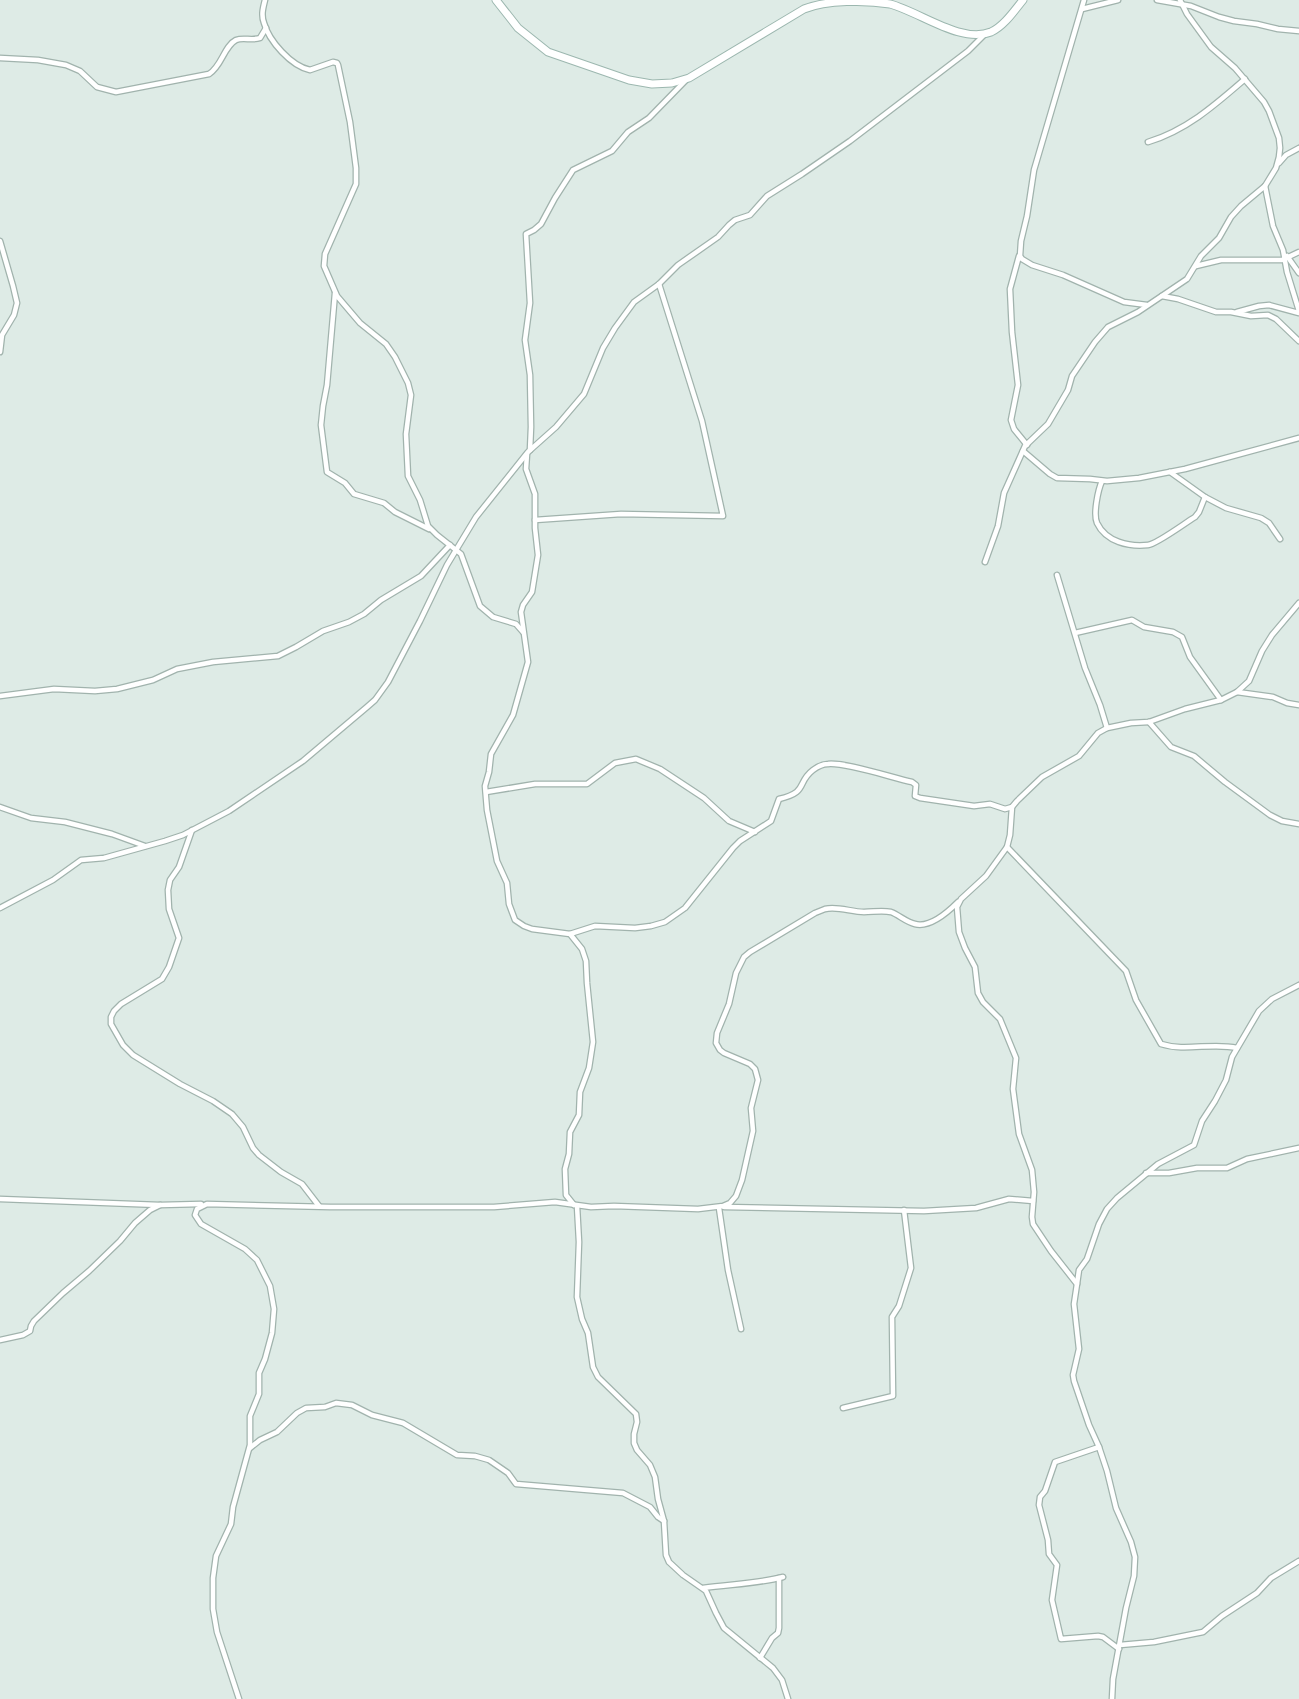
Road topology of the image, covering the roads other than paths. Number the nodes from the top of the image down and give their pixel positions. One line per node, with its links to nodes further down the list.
1 (265, 0): 10 (street)
2 (496, 0): 14 (street)
3 (1024, 0): 12 (street)
4 (1084, 0): 9 (street)
5 (1118, 0): 9 (street)
6 (1157, 0): 8 (street)
7 (822, 1): 12 (street); 14 (street)
8 (1181, 2): 11 (street); 15 (street)
9 (1082, 9): 22 (street)
10 (266, 28): 13 (street); 27 (street)
11 (1299, 31)
12 (986, 34): 26 (street)
13 (0, 58)
14 (689, 78): 36 (street)
15 (1245, 79): 16 (street); 18 (street)
16 (1148, 142)
17 (1299, 148): 18 (street)
18 (1276, 168): 19 (street)
19 (1266, 186): 23 (street); 24 (street)
20 (0, 241): 33 (street)
21 (1299, 252): 23 (street)
22 (1020, 255): 29 (street); 35 (street)
23 (1287, 258): 24 (street); 25 (street); 31 (street)
24 (1196, 266): 28 (street)
25 (1299, 273)
26 (659, 284): 36 (street); 41 (street)
27 (335, 293): 42 (street); 42 (street)
28 (1162, 296): 29 (street); 30 (street)
29 (1148, 305): 35 (street)
30 (1234, 312): 31 (street); 32 (street)
31 (1299, 312)
32 (1299, 341)
33 (0, 352)
34 (1299, 438): 38 (street)
35 (1027, 445): 37 (street)
36 (529, 451): 41 (street); 45 (street)
37 (1023, 451): 39 (street); 46 (street)
38 (1170, 472): 39 (street); 40 (street)
39 (1102, 481): 40 (street)
40 (1205, 497): 43 (street)
41 (535, 520): 50 (street)
42 (431, 530): 44 (street)
43 (1280, 539)
44 (450, 545): 45 (street); 52 (street)
45 (456, 550): 50 (street); 61 (street)
46 (985, 562)
47 (1057, 575): 49 (street)
48 (1299, 603): 51 (street)
49 (1075, 632): 53 (street); 56 (street)
50 (524, 633): 57 (street)
51 (1237, 692): 53 (street); 54 (street)
52 (0, 696)
53 (1221, 700): 55 (street)
54 (1299, 705)
55 (1149, 722): 56 (street); 60 (street)
56 (1107, 728): 59 (street)
57 (486, 792): 62 (street); 67 (street)
58 (0, 807): 63 (street)
59 (1012, 808): 62 (street); 64 (street)
60 (1299, 824)
61 (192, 830): 63 (street); 76 (street)
62 (755, 832): 67 (street)
63 (146, 846): 66 (street)
64 (1007, 848): 65 (street); 69 (street)
65 (958, 902): 73 (street); 78 (street)
66 (0, 908)
67 (570, 934): 77 (street)
68 (1299, 985): 69 (street)
69 (1237, 1048): 71 (street)
70 (1299, 1148): 71 (street)
71 (1146, 1173): 80 (street)
72 (0, 1199): 75 (street)
73 (1033, 1202): 79 (street); 80 (street)
74 (205, 1204): 75 (street); 76 (street); 85 (street)
75 (160, 1205): 82 (street)
76 (319, 1206): 77 (street)
77 (576, 1206): 78 (street); 86 (street)
78 (720, 1207): 79 (street); 81 (street)
79 (904, 1210): 83 (street)
80 (1077, 1284): 84 (street)
81 (742, 1329)
82 (0, 1340)
83 (843, 1408)
84 (1099, 1447): 89 (street); 89 (street)
85 (249, 1449): 86 (street); 91 (street)
86 (664, 1521): 88 (street)
87 (1299, 1561): 89 (street)
88 (703, 1588): 90 (street); 90 (street)
89 (1119, 1647): 93 (street)
90 (760, 1658): 92 (street)
91 (238, 1699)
92 (788, 1699)
93 (1112, 1699)

